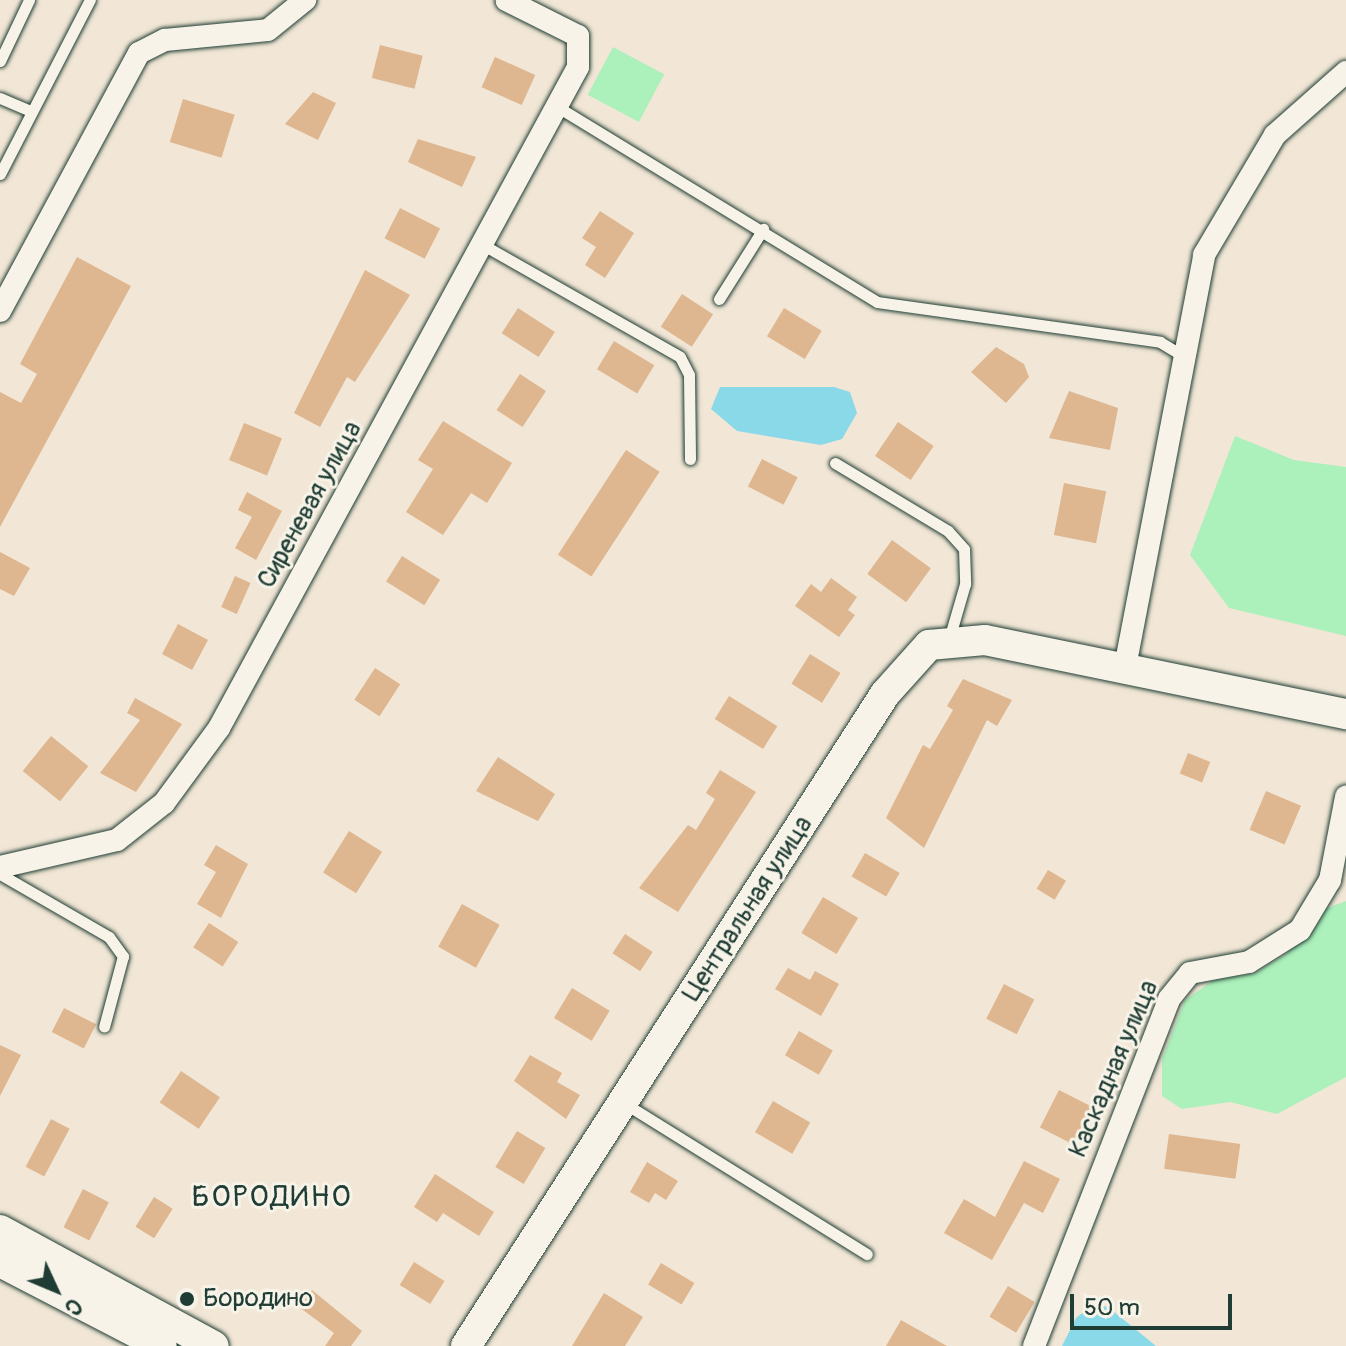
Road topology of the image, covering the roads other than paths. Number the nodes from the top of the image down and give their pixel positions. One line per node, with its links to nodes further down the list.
1 (29, 0): 5 (lane)
2 (90, 0): 9 (lane)
3 (305, 0): 14 (street)
4 (506, 0): 8 (street, Сиреневая улица)
5 (0, 61)
6 (1346, 72): 15 (street)
7 (0, 98): 9 (lane)
8 (561, 109): 11 (lane); 12 (street, Сиреневая улица)
9 (28, 110): 10 (lane)
10 (0, 174)
11 (763, 229): 13 (lane); 15 (lane)
12 (485, 246): 16 (lane); 22 (street, Сиреневая улица)
13 (719, 299)
14 (0, 311)
15 (1185, 357): 19 (street)
16 (690, 459)
17 (835, 463): 18 (lane)
18 (949, 639): 19 (street); 25 (street, Центральная улица)
19 (1125, 667): 20 (street)
20 (1346, 714)
21 (1346, 797): 32 (street, Каскадная улица)
22 (0, 867)
23 (0, 874): 24 (lane)
24 (104, 1027)
25 (623, 1103): 27 (lane); 31 (street, Центральная улица)
26 (0, 1230): 30 (street)
27 (867, 1254)
28 (0, 1262): 29 (street)
29 (162, 1346)
30 (214, 1346)
31 (466, 1346)
32 (1034, 1346)

